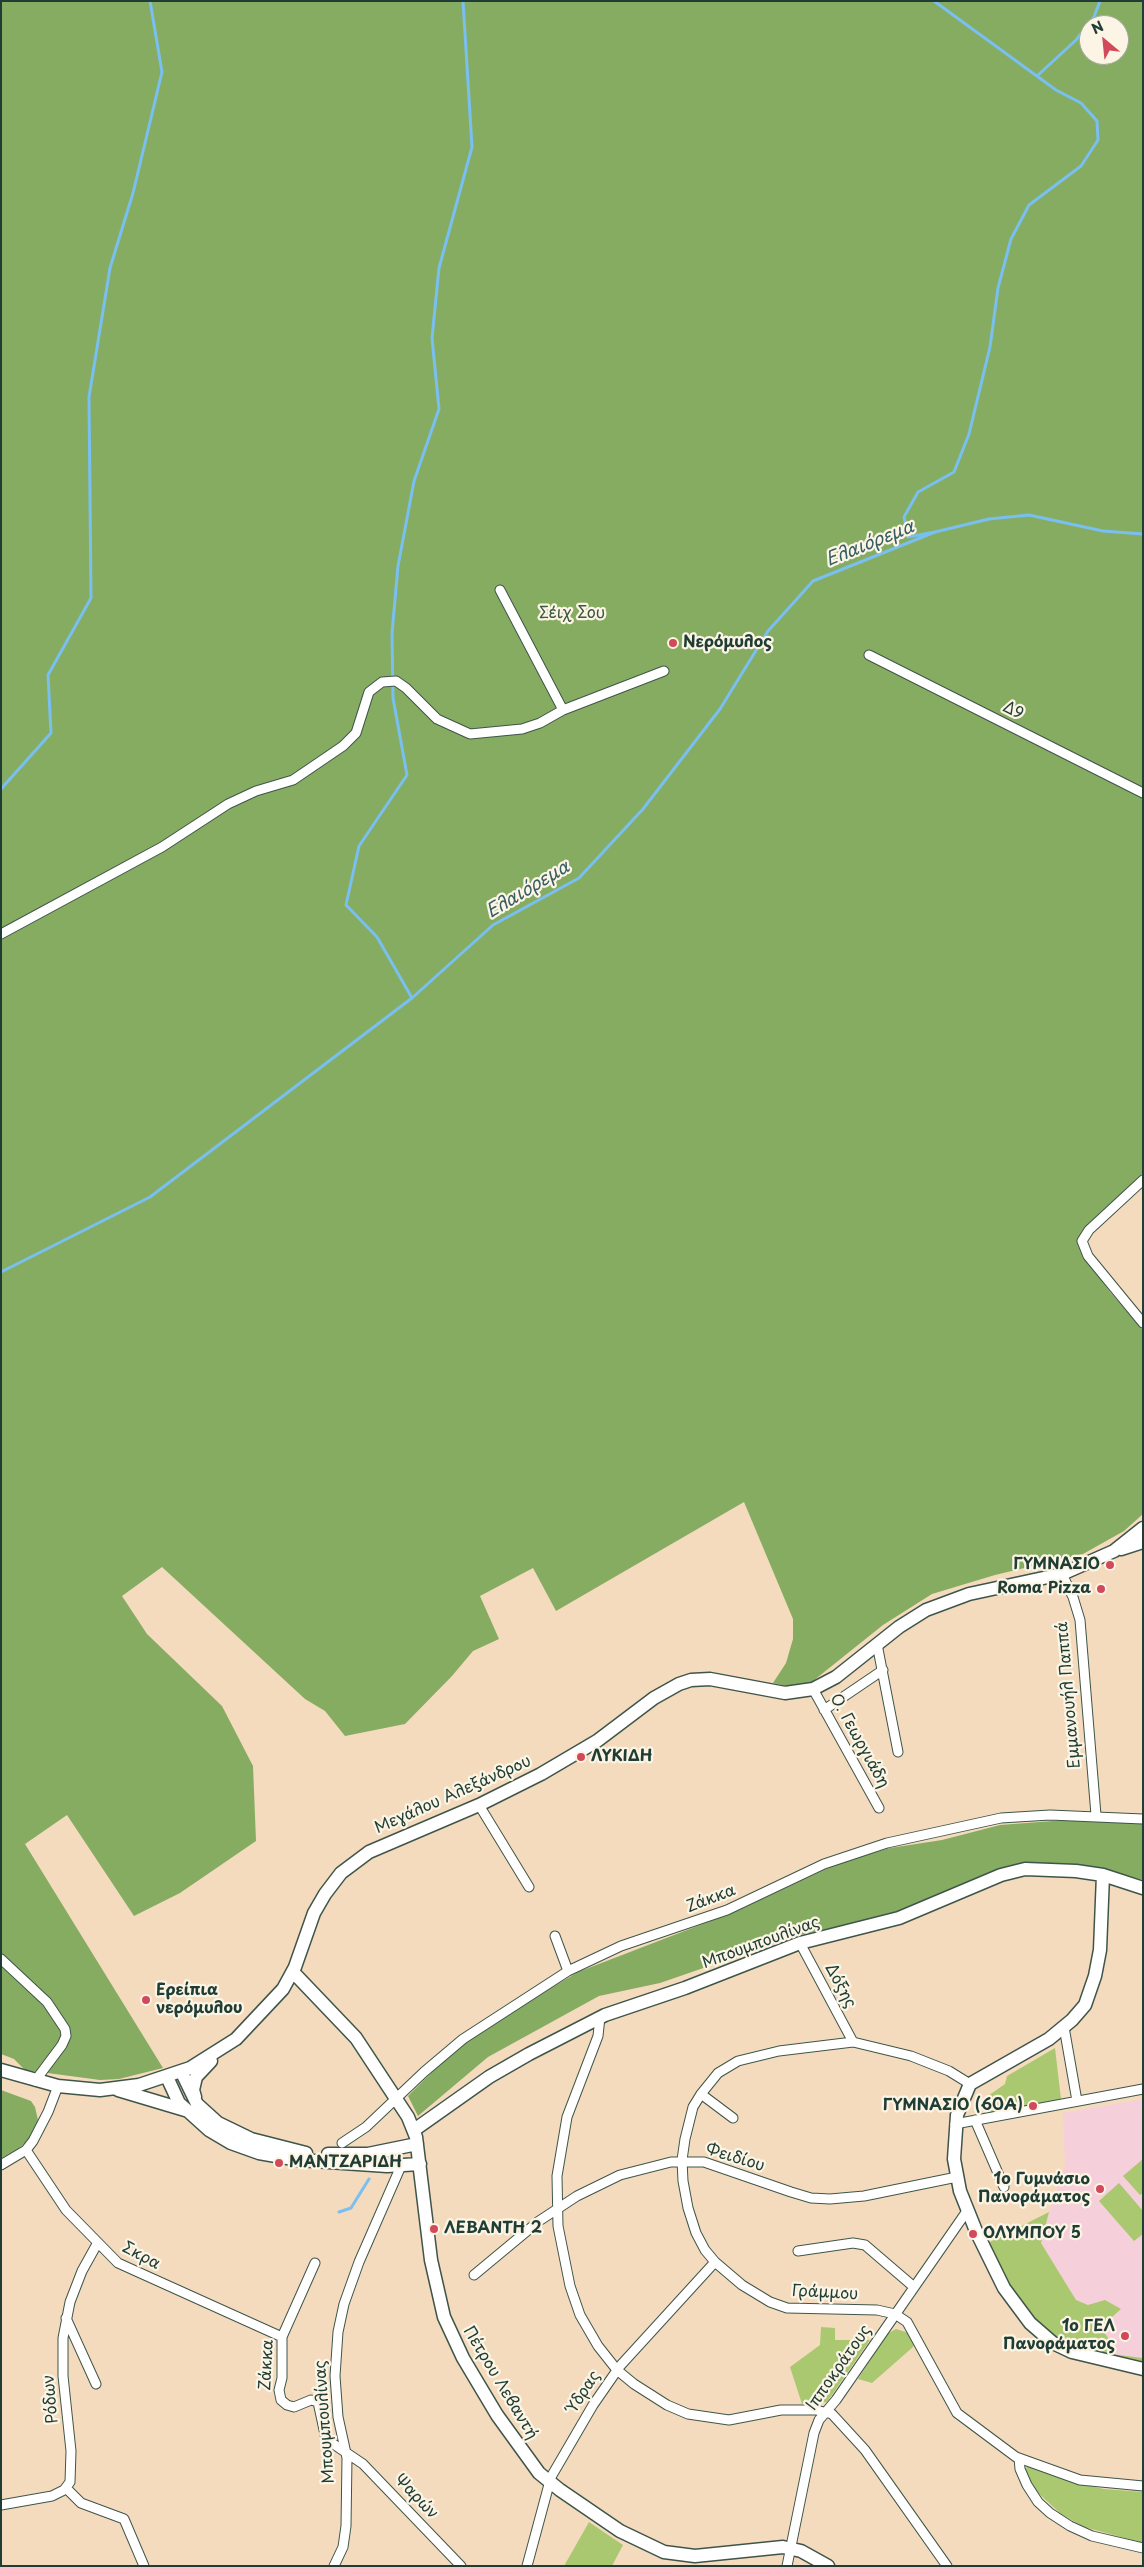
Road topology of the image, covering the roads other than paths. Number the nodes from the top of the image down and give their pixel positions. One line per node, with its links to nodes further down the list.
1 (500, 590): 4 (street)
2 (869, 655): 5 (street, Δ9)
3 (664, 671): 4 (street)
4 (563, 710): 6 (street)
5 (1143, 793)
6 (1, 934)
7 (1143, 1180): 8 (street)
8 (1143, 1323)
9 (1143, 1528): 11 (street, Μεγάλου Αλεξάνδρου)
10 (1143, 1542): 11 (street)
11 (1114, 1551): 12 (street, Μεγάλου Αλεξάνδρου)
12 (1062, 1574): 13 (street, Μεγάλου Αλεξάνδρου); 20 (street, Εμμανουήλ Παππά)
13 (877, 1644): 14 (street); 15 (street, Μεγάλου Αλεξάνδρου)
14 (883, 1670): 16 (street); 17 (street)
15 (813, 1689): 16 (street, Ο. Γεωργιάδη); 18 (street, Μεγάλου Αλεξάνδρου)
16 (824, 1710): 19 (street, Ο. Γεωργιάδη)
17 (898, 1752)
18 (479, 1805): 23 (street); 29 (street, Μεγάλου Αλεξάνδρου)
19 (879, 1808)
20 (1096, 1815): 21 (street, Ζάκκα); 28 (street, Ζάκκα)
21 (1143, 1819)
22 (1103, 1875): 24 (street, Μπουμπουλίνας); 26 (street, Μπουμπουλίνας); 31 (street)
23 (529, 1887)
24 (1143, 1888)
25 (555, 1936): 28 (street)
26 (800, 1943): 30 (street, Μπουμπουλίνας); 32 (street, Δόξης)
27 (1, 1959): 37 (street)
28 (568, 1971): 43 (street, Ζάκκα)
29 (293, 1972): 33 (street, Μεγάλου Αλεξάνδρου); 43 (street, Πέτρου Λεβαντή)
30 (600, 2017): 49 (street, Μπουμπουλίνας); 59 (street)
31 (1064, 2027): 38 (street); 44 (street)
32 (853, 2042): 38 (street, Γράμμου); 42 (street, Γράμμου)
33 (229, 2044): 35 (street, Μεγάλου Αλεξάνδρου); 45 (street)
34 (1, 2070): 37 (street, Μεγάλου Αλεξάνδρου)
35 (181, 2072): 36 (street, Μεγάλου Αλεξάνδρου); 45 (street)
36 (167, 2077): 40 (street, Μεγάλου Αλεξάνδρου); 45 (street)
37 (35, 2081): 39 (street, Μεγάλου Αλεξάνδρου)
38 (970, 2084): 48 (street)
39 (58, 2086): 40 (street, Μεγάλου Αλεξάνδρου); 52 (street)
40 (113, 2089): 45 (street)
41 (1143, 2089): 44 (street)
42 (701, 2094): 46 (street); 53 (street, Γράμμου)
43 (397, 2098): 49 (street, Πέτρου Λεβαντή); 50 (street, Ζάκκα)
44 (1077, 2101): 47 (street)
45 (193, 2108): 51 (street); 56 (street)
46 (733, 2118)
47 (975, 2120): 48 (street); 58 (street)
48 (955, 2124): 57 (street)
49 (414, 2130): 51 (street, Πέτρου Λεβαντή)
50 (342, 2143)
51 (417, 2144): 54 (street, Πέτρου Λεβαντή)
52 (26, 2150): 55 (street); 61 (street, Σκρα)
53 (682, 2160): 57 (street, Φειδίου); 59 (street, Φειδίου); 63 (street, Γράμμου)
54 (420, 2164): 56 (street); 76 (street, Πέτρου Λεβαντή)
55 (1, 2165)
56 (402, 2166): 74 (street, Μπουμπουλίνας)
57 (957, 2177): 60 (street)
58 (1004, 2187)
59 (558, 2209): 65 (street, Φειδίου); 71 (street)
60 (967, 2211): 66 (street, Ιπποκράτους); 70 (street)
61 (97, 2244): 68 (street, Ρόδων); 69 (street, Σκρα)
62 (798, 2251): 66 (street)
63 (715, 2262): 67 (street, Γράμμου); 71 (street, Ύδρας)
64 (315, 2263): 69 (street, Ζάκκα)
65 (474, 2274)
66 (914, 2286): 67 (street, Ιπποκράτους)
67 (895, 2314): 73 (street, Ιπποκράτους); 75 (street)
68 (66, 2318): 72 (street); 78 (street, Ρόδων)
69 (282, 2337): 74 (street, Ζάκκα)
70 (1143, 2369)
71 (617, 2370): 73 (street); 76 (street, Ύδρας)
72 (96, 2384)
73 (826, 2412): 80 (street, Ιπποκράτους); 88 (street)
74 (347, 2453): 83 (street, Μπουμπουλίνας); 84 (street, Ψαρών)
75 (1019, 2458): 77 (street); 81 (street)
76 (549, 2482): 80 (street, Πέτρου Λεβαντή); 85 (street, Ύδρας)
77 (1143, 2486)
78 (66, 2488): 79 (street); 82 (street)
79 (1, 2505)
80 (791, 2548): 86 (street, Ιπποκράτους); 87 (street, Πέτρου Λεβαντή)
81 (1143, 2548)
82 (144, 2566)
83 (334, 2566)
84 (461, 2566)
85 (527, 2566)
86 (787, 2566)
87 (828, 2566)
88 (947, 2566)

